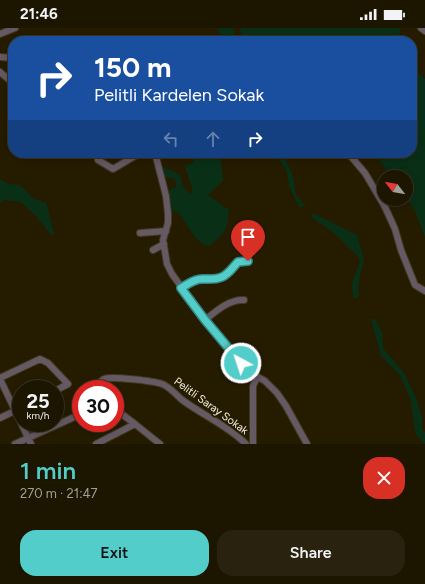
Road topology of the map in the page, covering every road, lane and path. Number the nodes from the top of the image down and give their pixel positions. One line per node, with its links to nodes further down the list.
1 (15, 28): 4 (street)
2 (421, 28): 3 (street)
3 (425, 31)
4 (0, 34)
5 (0, 72): 6 (street)
6 (8, 79)
7 (132, 158): 10 (street)
8 (156, 158): 11 (street)
9 (352, 158): 17 (street)
10 (98, 160)
11 (166, 231): 12 (street); 13 (street)
12 (140, 233)
13 (164, 244): 14 (street); 16 (street)
14 (153, 250)
15 (248, 261): 16 (street)
16 (181, 288): 19 (street)
17 (425, 291)
18 (244, 300): 19 (street)
19 (205, 320): 20 (street)
20 (257, 377): 36 (street, Pelitli Saray Sokak); 37 (street)
21 (0, 379): 23 (street); 24 (street)
22 (104, 380): 35 (street, Pelitli Saray Sokak)
23 (64, 386)
24 (12, 406)
25 (12, 412): 27 (street)
26 (124, 415): 29 (street)
27 (0, 418)
28 (72, 419): 31 (street)
29 (136, 424): 33 (street); 34 (street)
30 (25, 432): 31 (street)
31 (30, 442): 32 (street)
32 (15, 444)
33 (96, 444)
34 (160, 444)
35 (246, 444)
36 (253, 444)
37 (307, 444)

